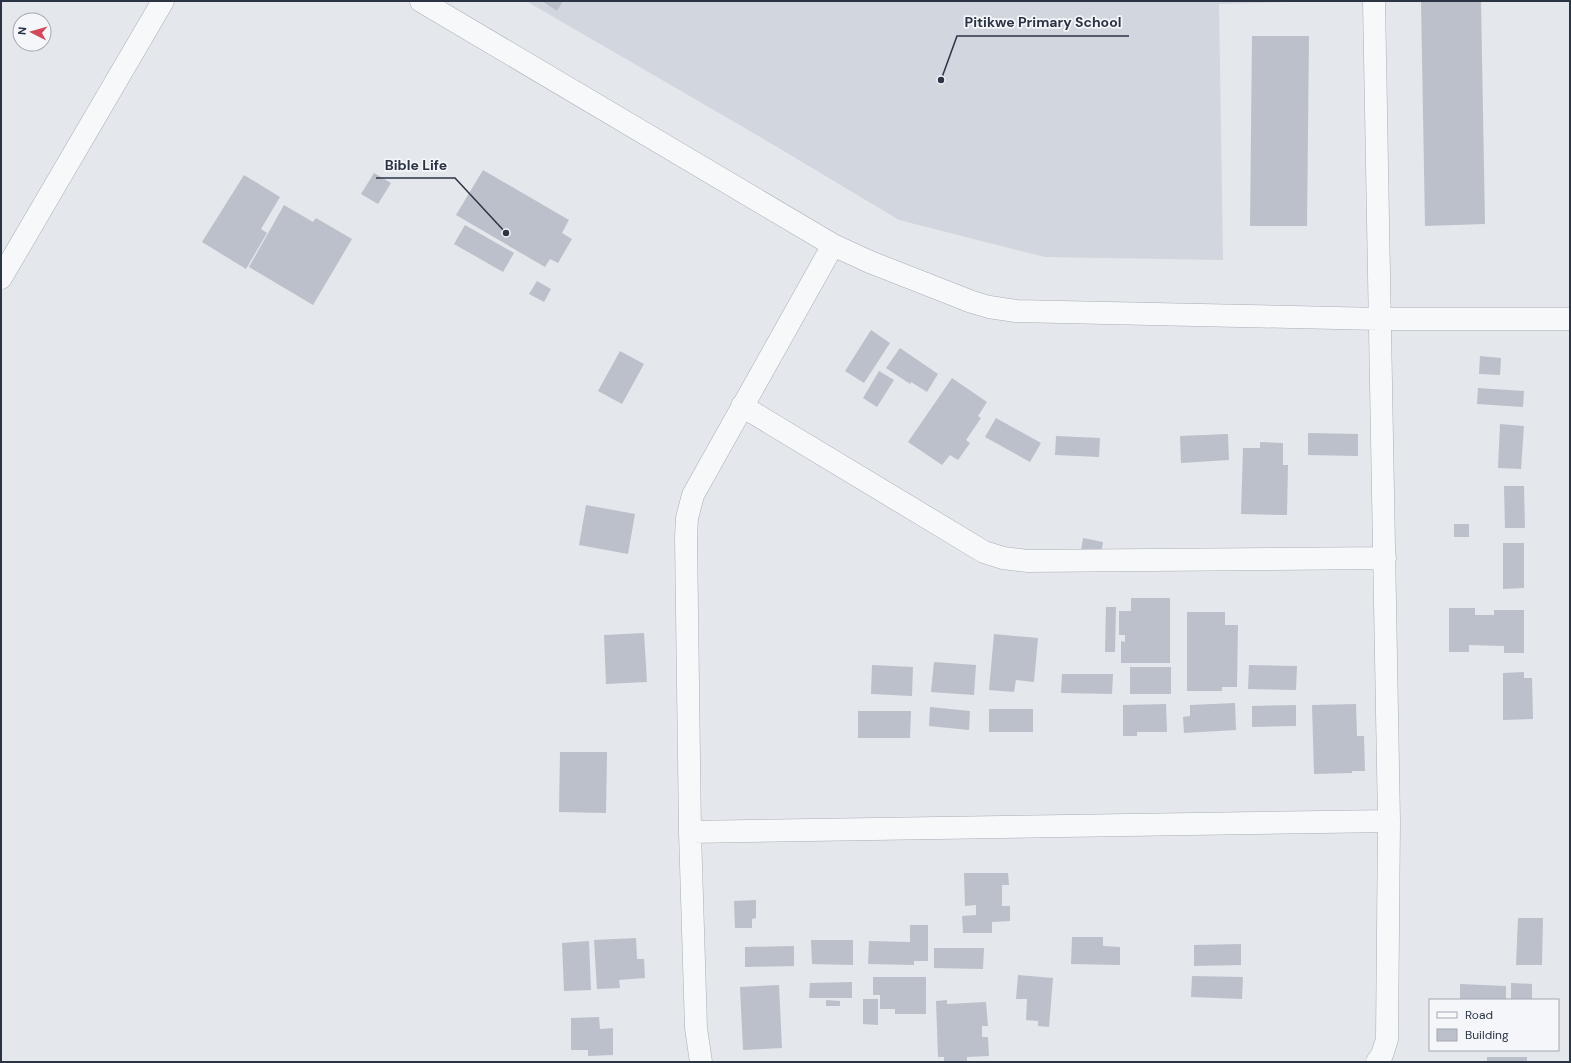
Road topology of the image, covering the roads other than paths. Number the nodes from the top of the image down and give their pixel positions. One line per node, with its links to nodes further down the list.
1 (163, 1): 5 (street)
2 (421, 1): 4 (street)
3 (1374, 1): 6 (street)
4 (833, 245): 6 (street); 8 (street)
5 (1, 278)
6 (1380, 319): 7 (street); 9 (street)
7 (1570, 319)
8 (742, 406): 9 (street); 11 (street)
9 (1385, 558): 10 (street)
10 (1389, 821): 11 (street); 13 (street)
11 (690, 832): 12 (street)
12 (701, 1062)
13 (1377, 1062)

